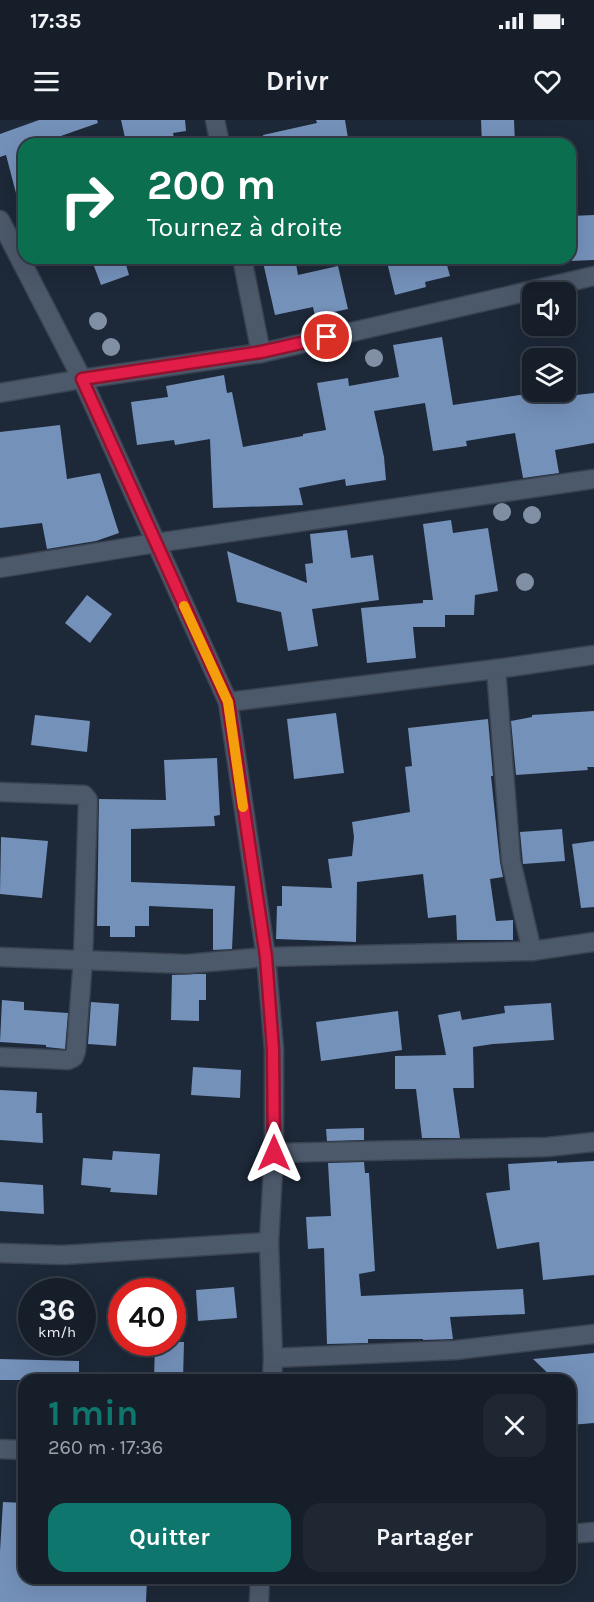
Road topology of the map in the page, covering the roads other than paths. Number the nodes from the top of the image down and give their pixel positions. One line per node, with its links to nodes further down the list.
1 (215, 120): 2 (street)
2 (219, 138)
3 (2, 227): 4 (street)
4 (18, 257)
5 (21, 264): 9 (street)
6 (243, 264): 8 (street)
7 (594, 276): 8 (street)
8 (261, 352): 9 (street)
9 (82, 379): 10 (street); 12 (street)
10 (0, 393)
11 (594, 478): 12 (street)
12 (156, 543): 13 (street); 16 (street)
13 (0, 568)
14 (594, 655): 15 (street)
15 (496, 669): 16 (street); 19 (street)
16 (228, 702): 21 (street)
17 (0, 792): 22 (street)
18 (594, 942): 19 (street)
19 (532, 951): 21 (street)
20 (0, 957): 22 (street)
21 (266, 957): 22 (street); 25 (street)
22 (83, 959): 23 (street)
23 (0, 1057)
24 (594, 1142): 25 (street)
25 (274, 1153): 26 (street)
26 (269, 1242): 27 (street); 29 (street)
27 (0, 1253)
28 (594, 1334): 29 (street)
29 (273, 1358): 30 (street)
30 (272, 1374)
31 (0, 1449): 32 (street)
32 (18, 1450)
33 (594, 1532): 34 (street)
34 (576, 1534)
35 (260, 1584): 36 (street)
36 (259, 1602)

